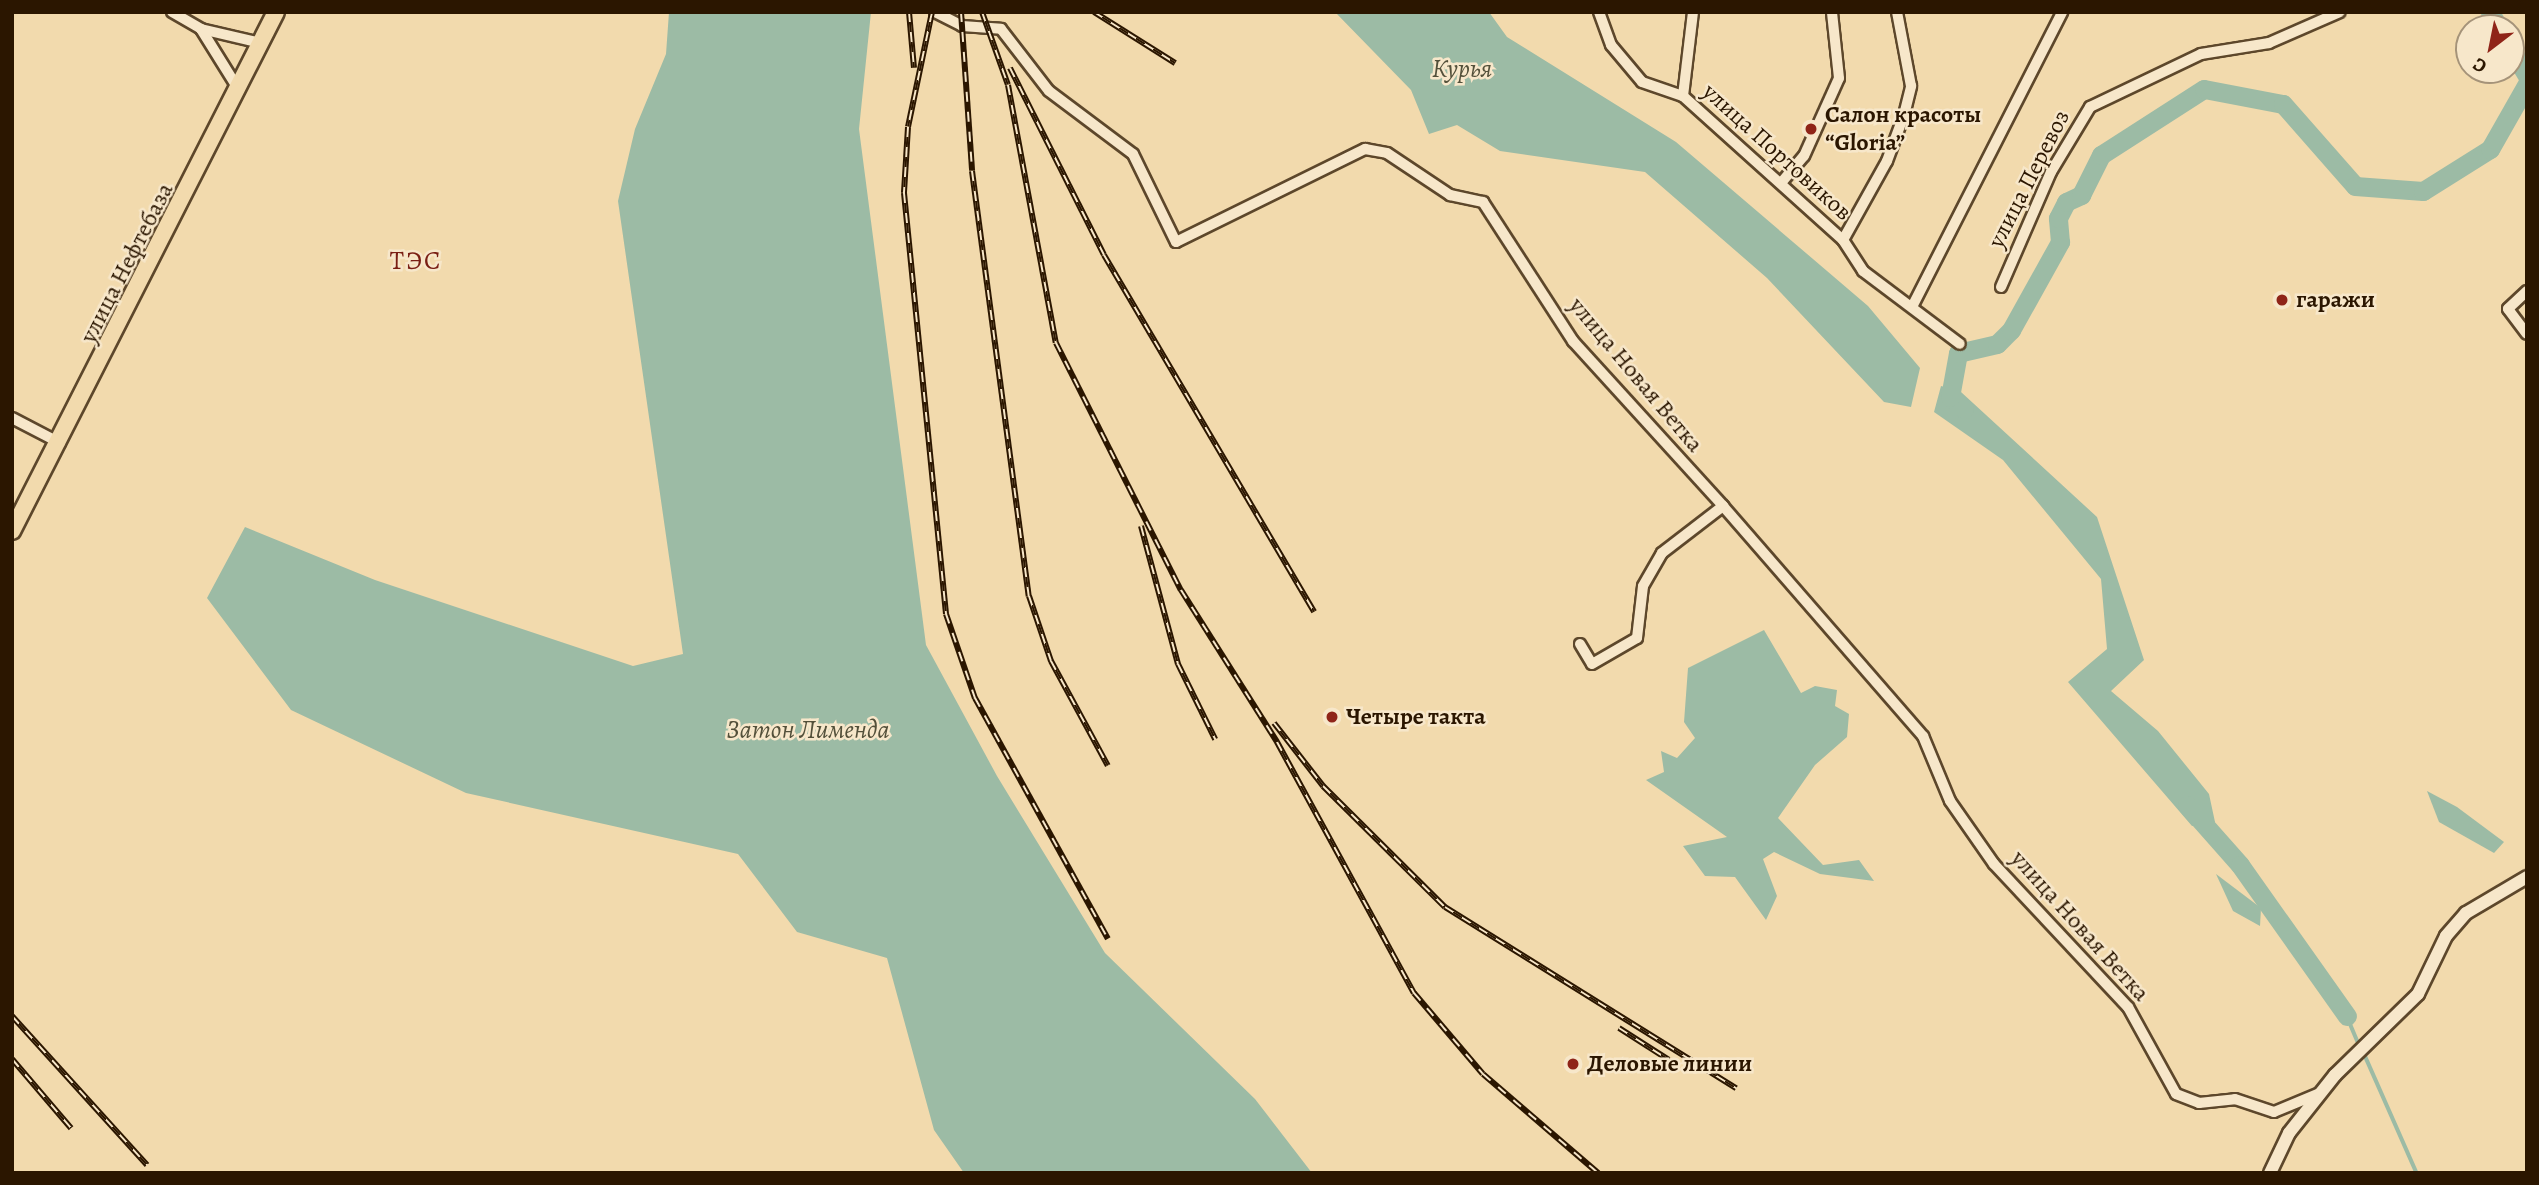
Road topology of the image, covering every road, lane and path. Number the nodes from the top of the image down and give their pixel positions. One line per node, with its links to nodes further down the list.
1 (172, 12): 10 (street)
2 (276, 12): 11 (main road, улица Нефтебаза)
3 (935, 12): 23 (street, улица Новая Ветка)
4 (1599, 12): 13 (street)
5 (1693, 12): 13 (street, улица Портовиков)
6 (1832, 12): 14 (street)
7 (1897, 12): 15 (street)
8 (2062, 12): 18 (street)
9 (2340, 12): 16 (street, улица Перевоз)
10 (201, 29): 11 (street); 12 (street)
11 (261, 43): 12 (main road, улица Нефтебаза)
12 (239, 90): 22 (main road, улица Нефтебаза)
13 (1683, 96): 14 (street, улица Портовиков)
14 (1781, 183): 15 (street, улица Портовиков)
15 (1843, 240): 18 (street, улица Портовиков)
16 (2001, 287)
17 (2527, 291): 19 (street)
18 (1912, 307): 20 (street, улица Портовиков)
19 (2527, 334)
20 (1960, 344)
21 (12, 418): 22 (street)
22 (60, 443): 24 (main road, улица Нефтебаза)
23 (1723, 506): 25 (street); 27 (street, улица Новая Ветка)
24 (12, 531)
25 (1580, 644)
26 (2527, 877): 27 (street)
27 (2322, 1092): 28 (street)
28 (2270, 1173)

